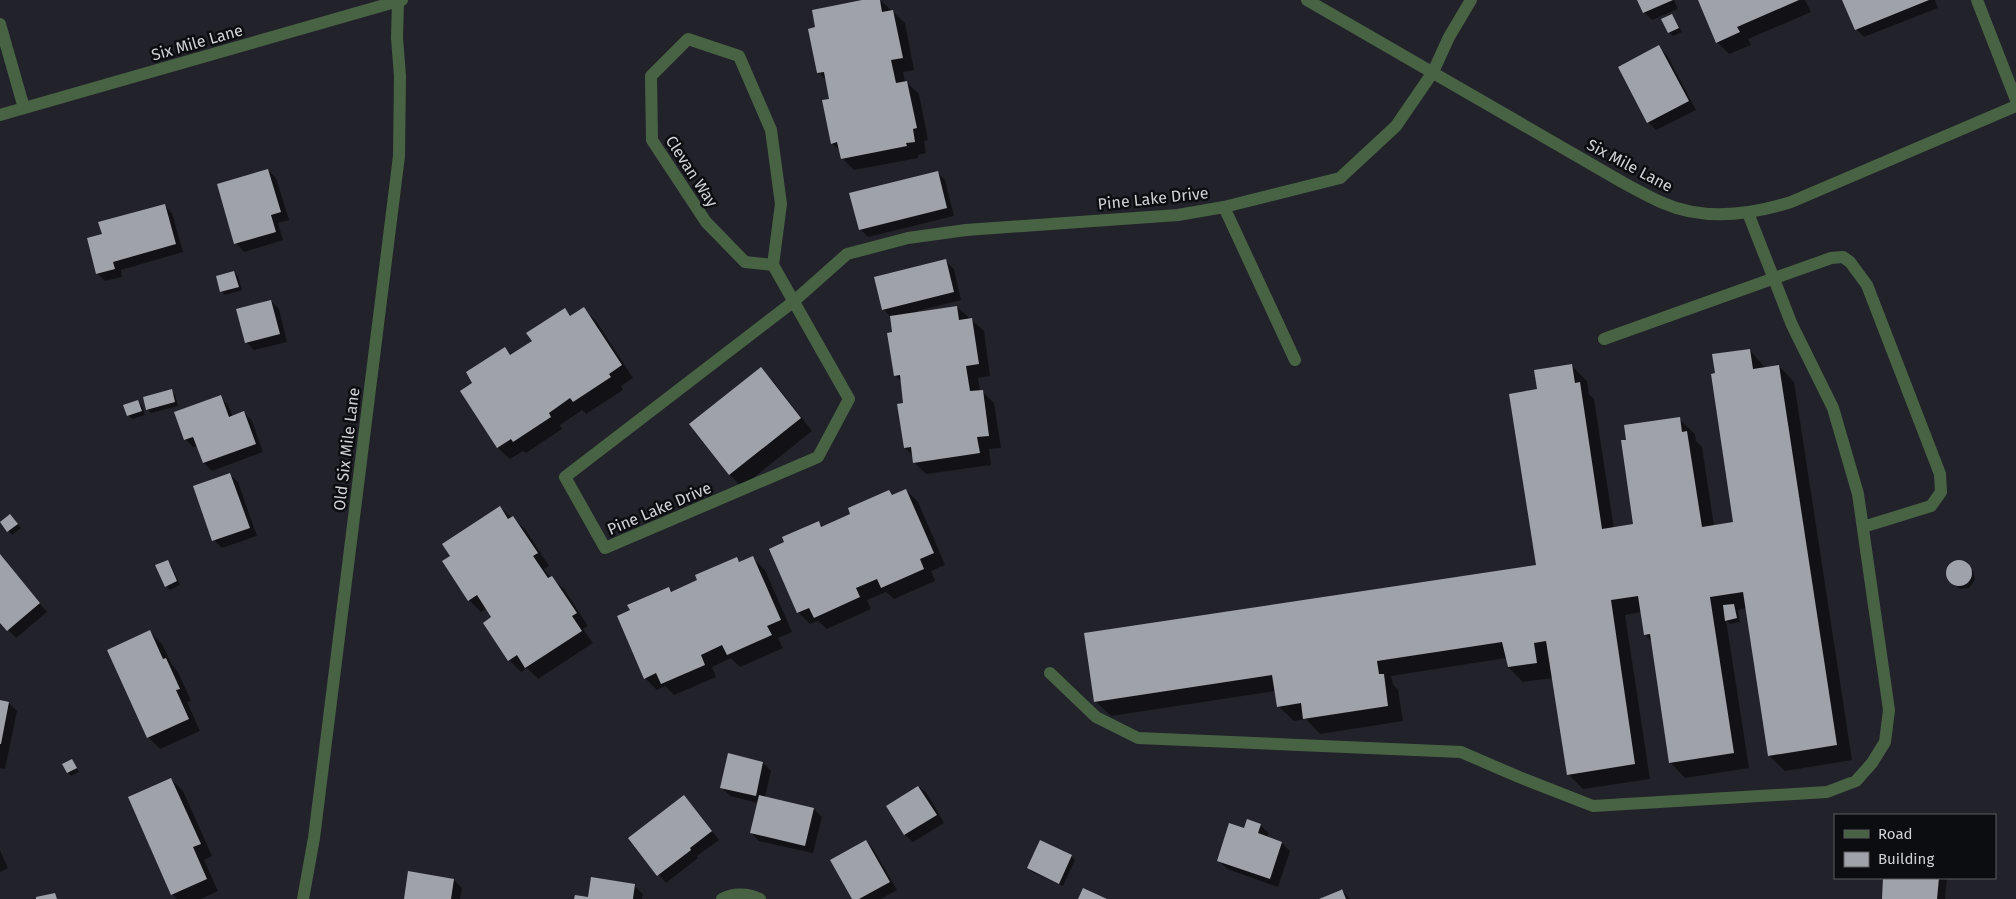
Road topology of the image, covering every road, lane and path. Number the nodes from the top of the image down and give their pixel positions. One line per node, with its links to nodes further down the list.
1 (1309, 0): 6 (street, Six Mile Lane)
2 (1471, 0): 6 (street, Pine Lake Drive)
3 (1977, 0): 7 (street)
4 (400, 1): 9 (street, Six Mile Lane); 20 (street, Old Six Mile Lane)
5 (0, 24): 9 (street)
6 (1433, 72): 11 (street, Pine Lake Drive); 12 (street, Six Mile Lane)
7 (2016, 100)
8 (2016, 106): 12 (street, Six Mile Lane)
9 (24, 108): 10 (street, Six Mile Lane)
10 (0, 115)
11 (1224, 207): 15 (street, Pine Lake Drive); 17 (street)
12 (1748, 213): 14 (street)
13 (773, 265): 13 (street, Clevan Way); 15 (street)
14 (1774, 278): 16 (street); 18 (street); 18 (street)
15 (793, 302): 15 (street, Pine Lake Drive)
16 (1604, 338)
17 (1295, 360)
18 (1863, 527): 19 (street)
19 (1050, 673)
20 (303, 899)
21 (722, 899): 22 (street)
22 (760, 899)

